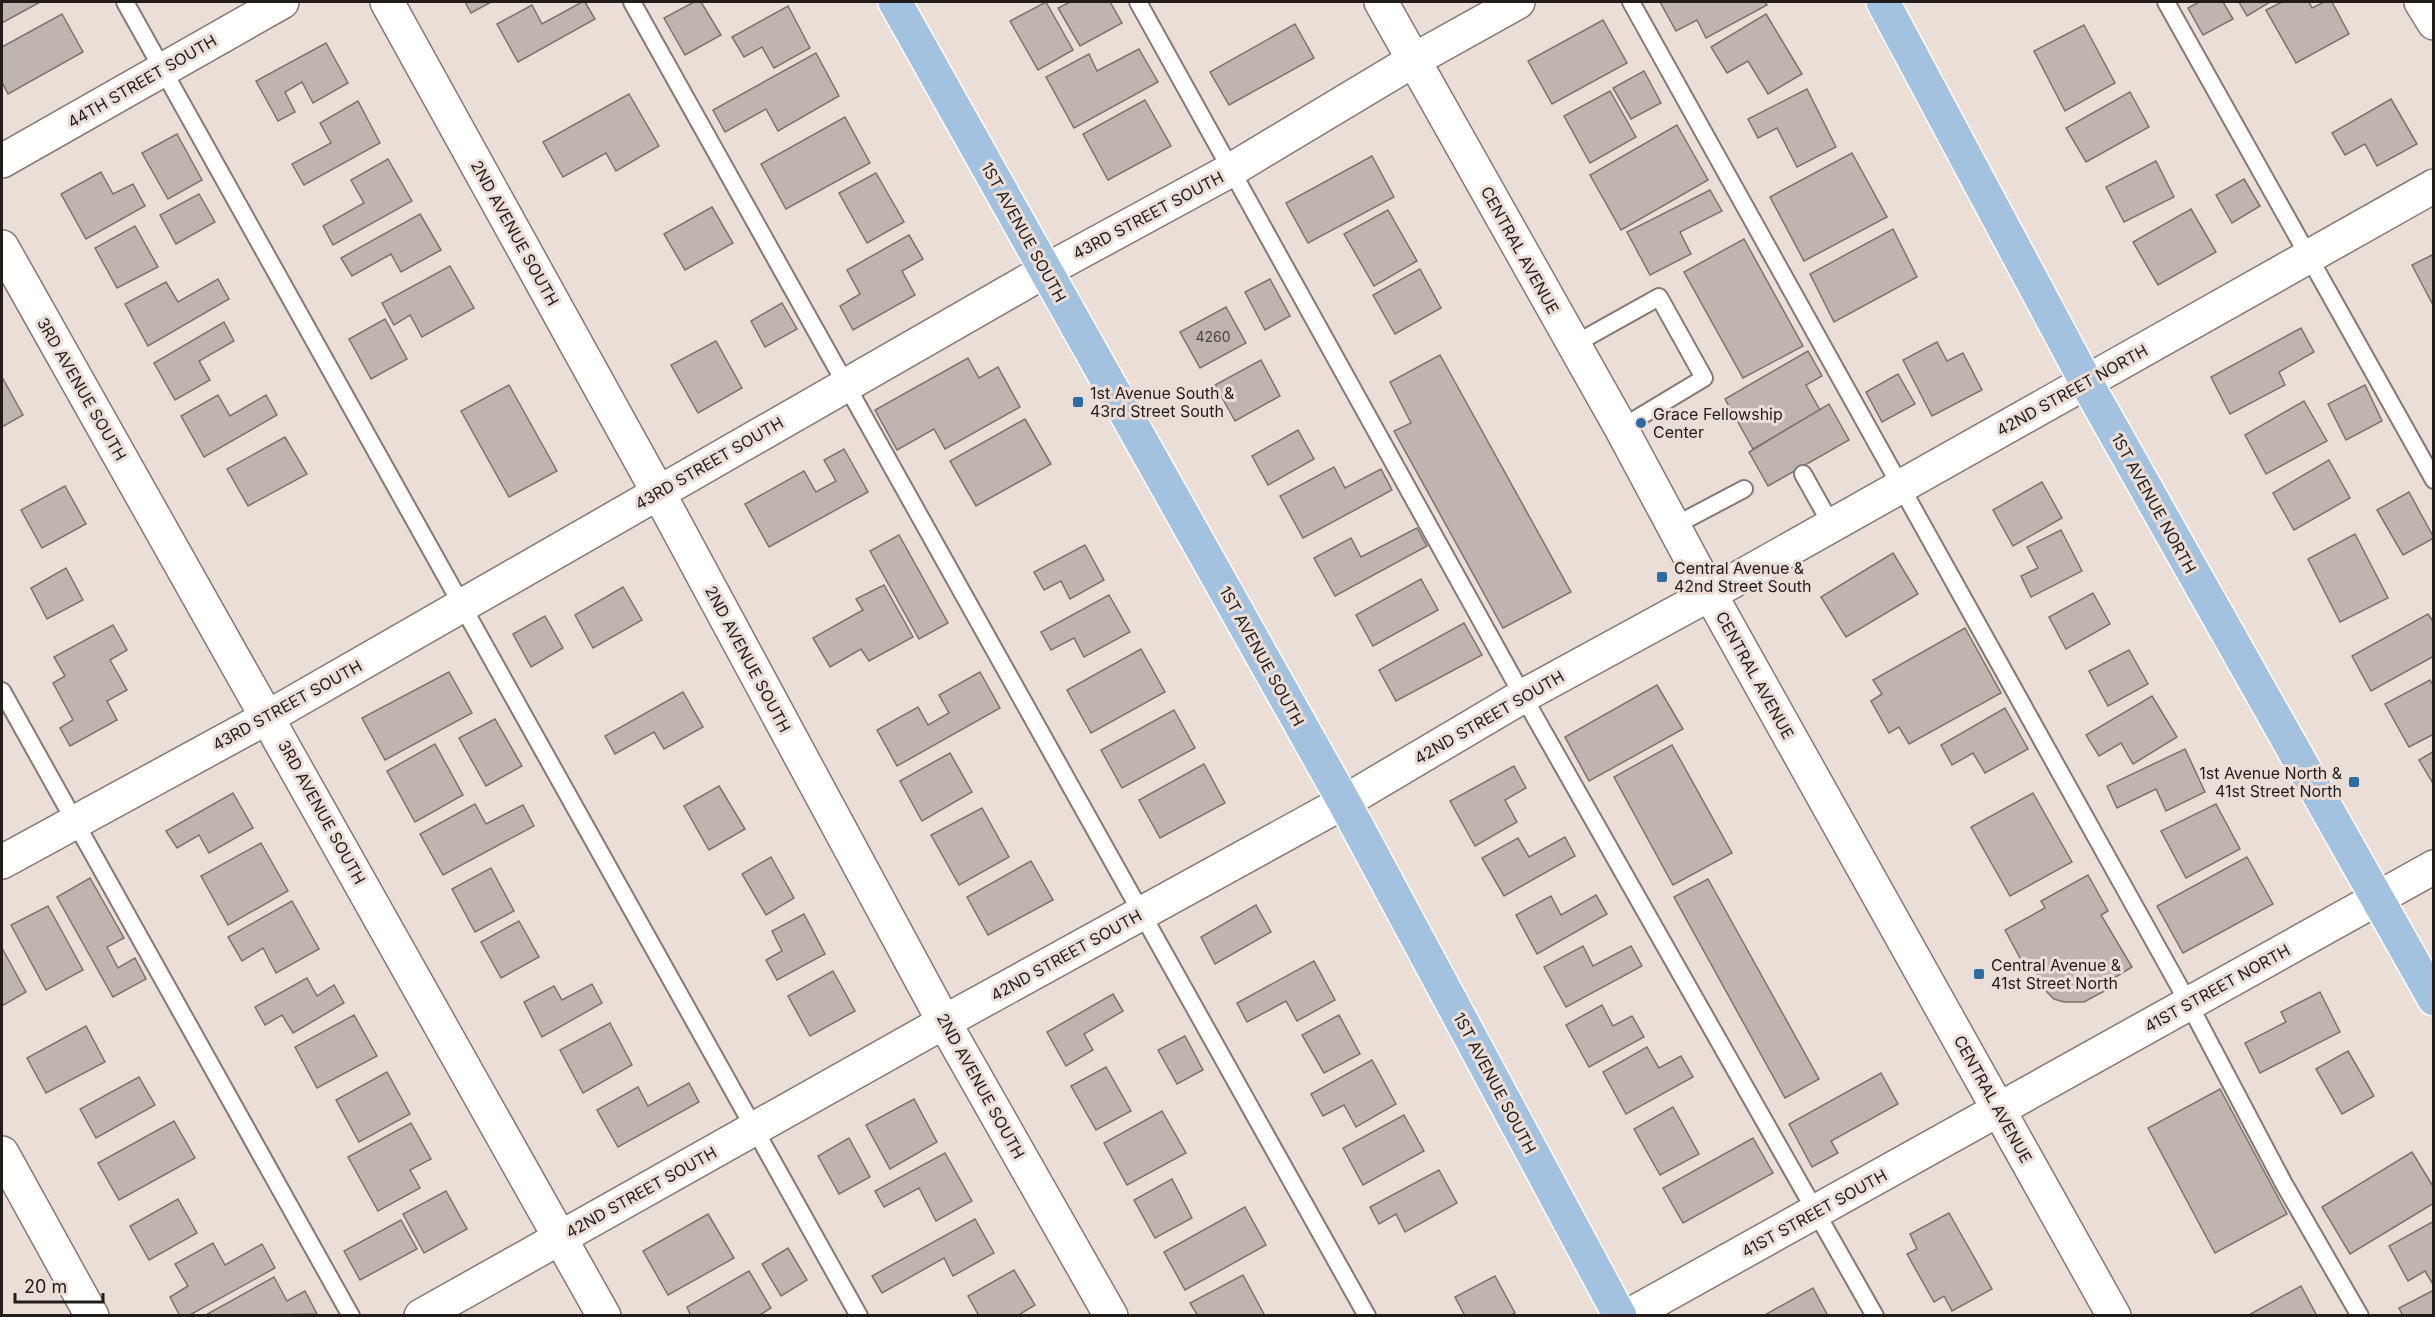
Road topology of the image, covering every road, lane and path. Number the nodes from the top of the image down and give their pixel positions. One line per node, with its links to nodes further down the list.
1 (125, 2): 15 (lane)
2 (282, 2): 15 (street, 44TH STREET SOUTH)
3 (387, 2): 30 (street, 2ND AVENUE SOUTH)
4 (632, 2): 24 (lane)
5 (895, 2): 21 (main road, 1ST AVENUE SOUTH)
6 (1138, 2): 17 (lane)
7 (1381, 2): 14 (street, CENTRAL AVENUE)
8 (1518, 2): 14 (street, 43RD STREET SOUTH)
9 (1631, 2): 28 (lane)
10 (1882, 2): 23 (main road, 1ST AVENUE NORTH)
11 (2166, 2): 20 (lane)
12 (2421, 2): 13 (street)
13 (2433, 23)
14 (1414, 60): 17 (street, 43RD STREET SOUTH); 22 (street, CENTRAL AVENUE)
15 (162, 69): 16 (street, 44TH STREET SOUTH); 34 (lane)
16 (2, 161)
17 (1231, 170): 21 (street, 43RD STREET SOUTH); 36 (lane)
18 (2433, 186): 20 (street, 42ND STREET NORTH)
19 (2, 247): 37 (street, 3RD AVENUE SOUTH)
20 (2308, 256): 23 (street, 42ND STREET NORTH); 27 (lane)
21 (1045, 271): 24 (street, 43RD STREET SOUTH); 38 (main road, 1ST AVENUE SOUTH)
22 (1573, 345): 25 (street, CENTRAL AVENUE); 25 (lane)
23 (2086, 382): 28 (street, 42ND STREET NORTH); 42 (main road, 1ST AVENUE NORTH)
24 (846, 384): 30 (street, 43RD STREET SOUTH); 43 (lane)
25 (1621, 428): 32 (street, CENTRAL AVENUE)
26 (1803, 474): 31 (lane)
27 (2433, 480)
28 (1900, 485): 31 (street, 42ND STREET NORTH); 45 (lane)
29 (1744, 489): 32 (lane)
30 (658, 492): 34 (street, 43RD STREET SOUTH); 46 (street, 2ND AVENUE SOUTH)
31 (1831, 524): 33 (street, 42ND STREET NORTH)
32 (1674, 526): 33 (street, CENTRAL AVENUE)
33 (1710, 594): 36 (street, 42ND STREET SOUTH); 47 (street, CENTRAL AVENUE)
34 (462, 605): 37 (street, 43RD STREET SOUTH); 48 (lane)
35 (2, 690): 39 (lane)
36 (1523, 696): 38 (street, 42ND STREET SOUTH); 50 (lane)
37 (268, 717): 39 (street, 43RD STREET SOUTH); 51 (street, 3RD AVENUE SOUTH)
38 (1344, 802): 43 (street, 42ND STREET SOUTH); 59 (main road, 1ST AVENUE SOUTH)
39 (75, 822): 40 (street, 43RD STREET SOUTH); 53 (lane)
40 (2, 862)
41 (2433, 867): 42 (street, 41ST STREET NORTH)
42 (2376, 899): 44 (main road, 1ST AVENUE NORTH); 45 (street, 41ST STREET NORTH)
43 (1142, 913): 46 (street, 42ND STREET SOUTH); 58 (lane)
44 (2433, 999)
45 (2189, 1004): 47 (street, 41ST STREET NORTH); 63 (lane)
46 (944, 1022): 48 (street, 42ND STREET SOUTH); 57 (street, 2ND AVENUE SOUTH)
47 (2000, 1110): 50 (street, 41ST STREET SOUTH); 62 (street, CENTRAL AVENUE)
48 (754, 1128): 51 (street, 42ND STREET SOUTH); 56 (lane)
49 (2, 1153): 52 (street)
50 (1816, 1211): 60 (street, 41ST STREET SOUTH); 61 (lane)
51 (561, 1237): 54 (street, 42ND STREET SOUTH); 55 (street, 3RD AVENUE SOUTH)
52 (92, 1316)
53 (351, 1316)
54 (421, 1316)
55 (604, 1316)
56 (859, 1316)
57 (1111, 1316)
58 (1367, 1316)
59 (1620, 1316)
60 (1629, 1316)
61 (1875, 1316)
62 (2114, 1316)
63 (2360, 1316)

